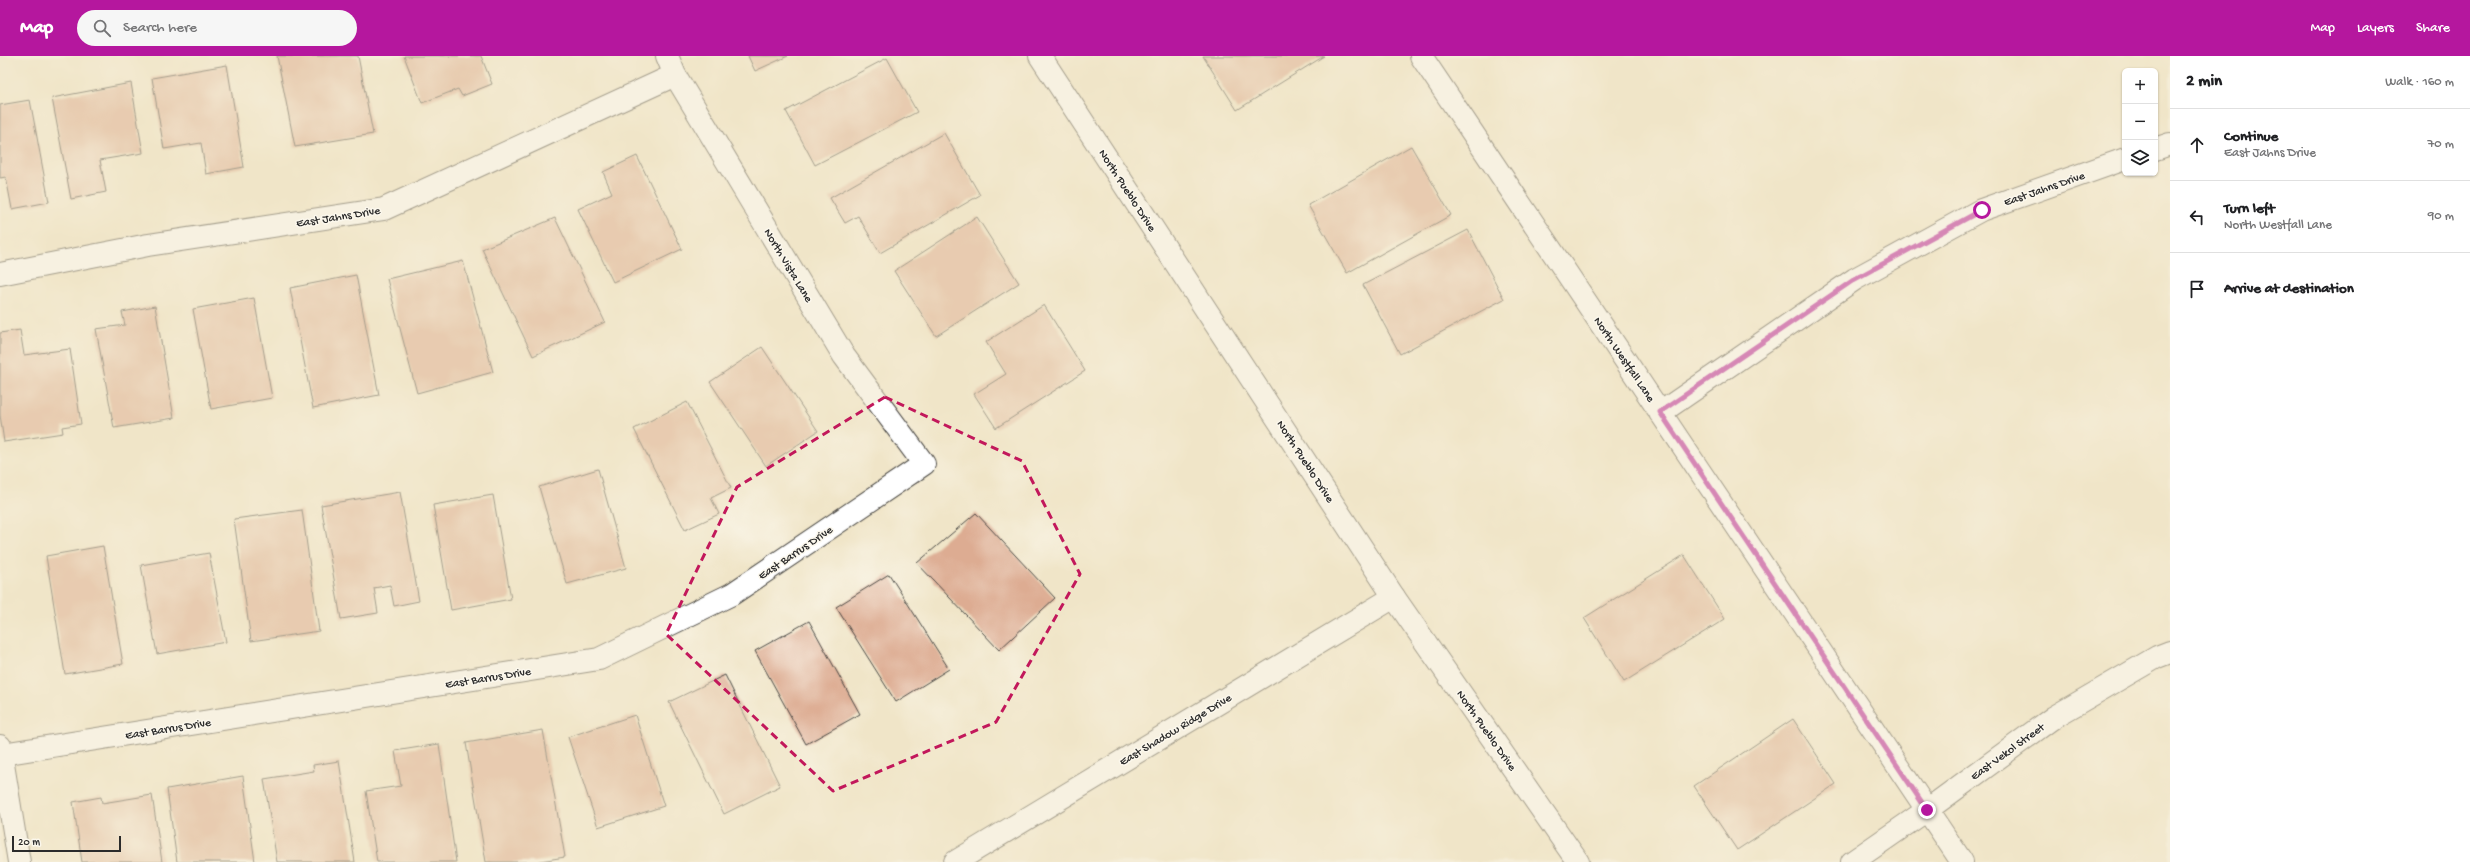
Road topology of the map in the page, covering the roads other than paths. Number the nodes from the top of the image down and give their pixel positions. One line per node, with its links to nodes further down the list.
1 (1040, 56): 10 (street, North Pueblo Drive)
2 (1421, 56): 8 (street, North Westfall Lane)
3 (671, 66): 7 (street, East Jahns Drive); 9 (street, North Vista Lane)
4 (2170, 144): 5 (street)
5 (2158, 148)
6 (2122, 160): 8 (street, East Jahns Drive)
7 (0, 274)
8 (1660, 412): 13 (street, North Westfall Lane)
9 (924, 464): 12 (street, East Barrus Drive)
10 (1394, 597): 15 (street, East Shadow Ridge Drive); 16 (street, North Pueblo Drive)
11 (2170, 652): 13 (street, East Vekol Street)
12 (1, 750): 14 (street)
13 (1927, 810): 17 (street, East Vekol Street); 18 (street, North Westfall Lane)
14 (19, 862)
15 (955, 862)
16 (1578, 862)
17 (1852, 862)
18 (1962, 862)

